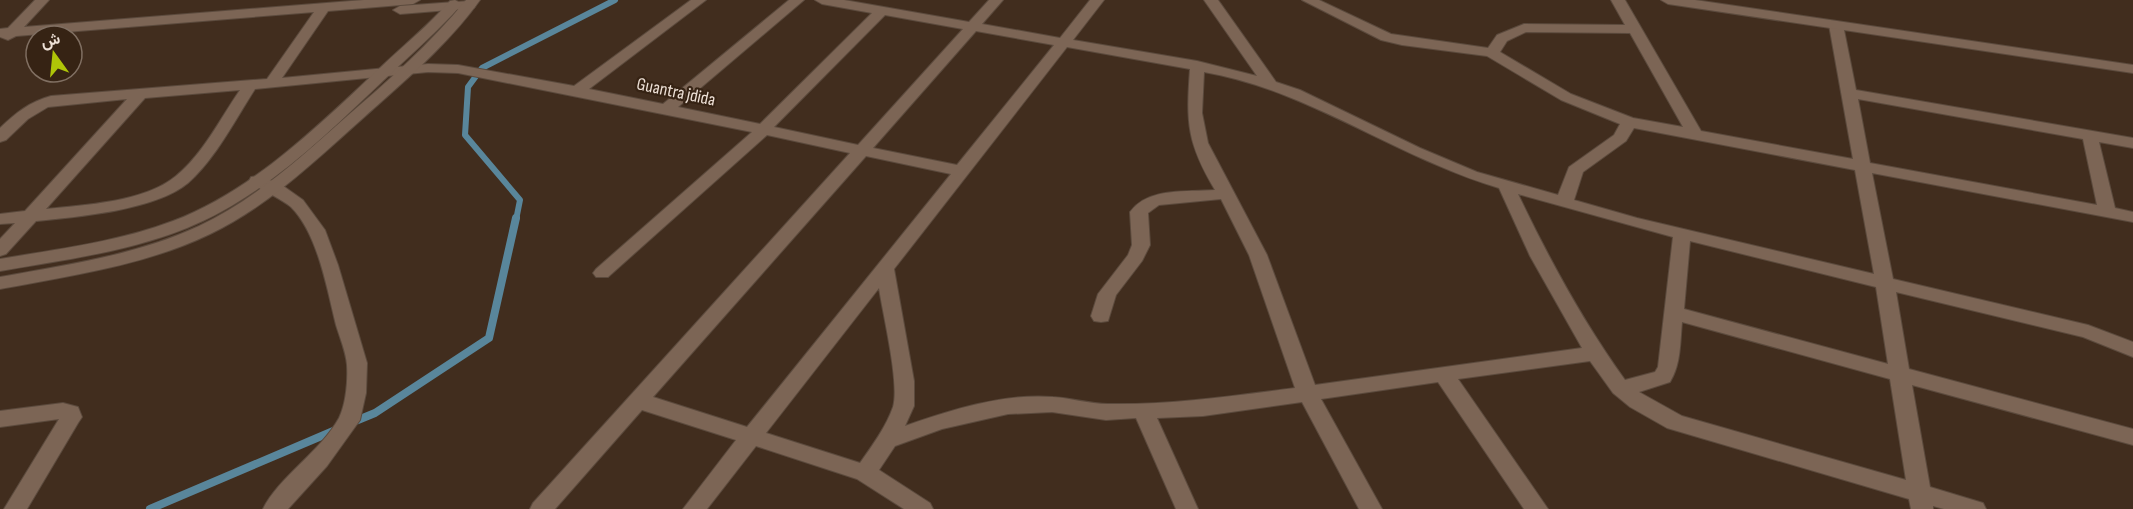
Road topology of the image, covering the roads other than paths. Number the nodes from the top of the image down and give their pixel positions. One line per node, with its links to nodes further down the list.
1 (42, 0): 19 (street)
2 (413, 0): 14 (street)
3 (699, 0): 30 (street)
4 (796, 0): 33 (street)
5 (822, 0): 13 (street)
6 (996, 0): 15 (street)
7 (1096, 0): 21 (street)
8 (1211, 0): 28 (street)
9 (1309, 0): 22 (street)
10 (1618, 0): 17 (street)
11 (1668, 0): 16 (street)
12 (463, 3): 14 (street); 25 (street); 26 (street)
13 (882, 10): 15 (street); 37 (street)
14 (321, 12): 18 (street); 19 (street); 27 (street)
15 (973, 25): 21 (street); 42 (street)
16 (1836, 25): 24 (street); 32 (street)
17 (1633, 29): 22 (street); 38 (street)
18 (84, 36)
19 (3, 38): 20 (street)
20 (24, 39)
21 (1063, 42): 23 (street); 44 (street)
22 (1492, 53): 36 (street)
23 (1197, 65): 28 (street); 47 (street)
24 (2133, 69)
25 (410, 70): 26 (street, Guantra jdida); 30 (street, Guantra jdida); 45 (street)
26 (381, 74): 27 (street, Guantra jdida); 45 (street)
27 (272, 82): 29 (street, Guantra jdida)
28 (1269, 83): 46 (street)
29 (251, 84): 31 (street, Guantra jdida); 50 (street)
30 (577, 91): 33 (street, Guantra jdida)
31 (141, 93): 34 (street, Guantra jdida); 50 (street)
32 (1848, 93): 39 (street); 43 (street)
33 (666, 110): 37 (street, Guantra jdida)
34 (20, 117): 35 (street); 40 (street)
35 (0, 119)
36 (1629, 122): 38 (street); 48 (street)
37 (763, 130): 42 (street, Guantra jdida); 57 (street)
38 (1694, 134): 43 (street)
39 (2090, 136): 41 (street); 49 (street)
40 (0, 137)
41 (2133, 143)
42 (861, 150): 44 (street, Guantra jdida); 68 (street)
43 (1861, 166): 49 (street); 59 (street)
44 (962, 171): 56 (street)
45 (265, 184): 55 (street); 58 (street); 77 (street)
46 (1506, 186): 48 (street); 63 (street)
47 (1226, 194): 61 (street); 67 (street)
48 (1565, 201): 53 (street)
49 (2107, 212): 51 (street)
50 (30, 216): 52 (street); 54 (street)
51 (2133, 217)
52 (0, 219)
53 (1682, 234): 59 (street); 60 (street)
54 (0, 250)
55 (0, 265)
56 (885, 269): 72 (street); 73 (street)
57 (602, 273)
58 (0, 283)
59 (1885, 283): 62 (street); 65 (street)
60 (1673, 313): 65 (street); 66 (street)
61 (1101, 316)
62 (2133, 350)
63 (1595, 353): 64 (street); 66 (street)
64 (1443, 374): 67 (street); 83 (street)
65 (1899, 374): 71 (street); 75 (street)
66 (1620, 387): 75 (street)
67 (1308, 394): 69 (street); 82 (street)
68 (640, 401): 72 (street); 78 (street)
69 (1144, 412): 73 (street); 81 (street)
70 (0, 419): 76 (street)
71 (2133, 436)
72 (751, 437): 74 (street); 79 (street)
73 (887, 441): 74 (street)
74 (865, 473): 80 (street)
75 (1920, 501): 84 (street)
76 (15, 509)
77 (274, 509)
78 (542, 509)
79 (694, 509)
80 (922, 509)
81 (1187, 509)
82 (1371, 509)
83 (1537, 509)
84 (1975, 509)

